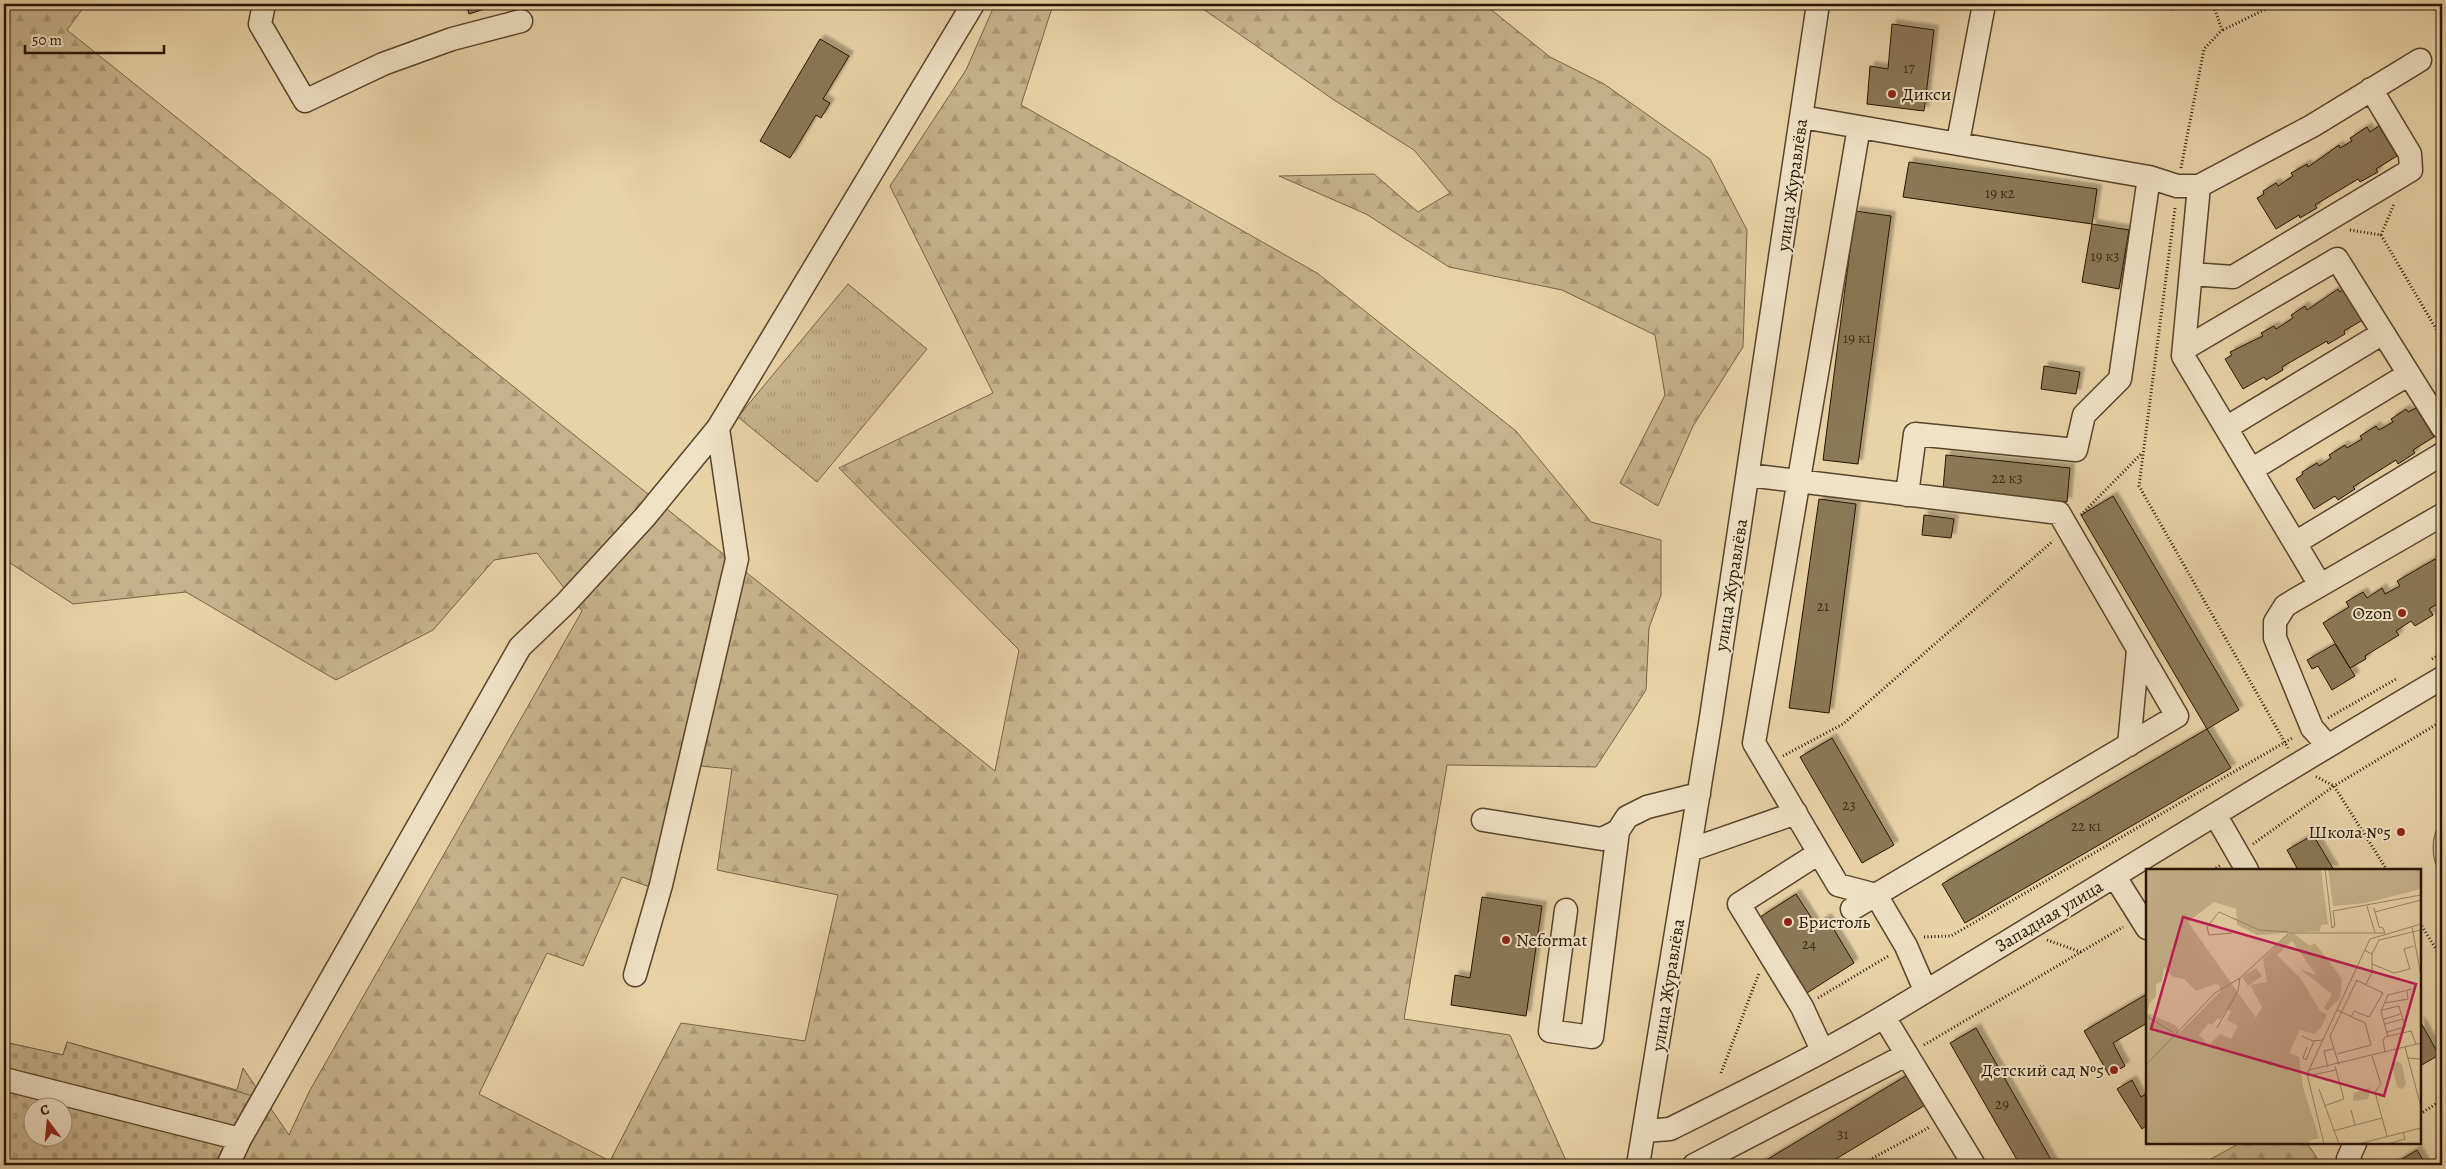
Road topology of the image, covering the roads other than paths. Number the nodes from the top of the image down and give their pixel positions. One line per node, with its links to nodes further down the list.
1 (264, 4): 5 (street)
2 (973, 4): 18 (street)
3 (1818, 4): 8 (street, улица Журавлёва)
4 (1984, 4): 10 (street)
5 (521, 20)
6 (2420, 60): 7 (street)
7 (2370, 89): 12 (street); 13 (street)
8 (1802, 117): 9 (street); 22 (street, улица Журавлёва)
9 (1859, 127): 10 (street); 23 (street)
10 (1958, 142): 11 (street)
11 (2149, 176): 12 (street); 24 (street)
12 (2188, 186): 13 (street)
13 (2191, 274): 15 (street)
14 (2383, 333): 15 (street); 16 (street); 19 (street)
15 (2184, 349): 19 (street)
16 (2409, 374): 17 (street); 21 (street)
17 (2442, 427)
18 (718, 428): 45 (street); 52 (street)
19 (2226, 428): 21 (street)
20 (2442, 454): 26 (street)
21 (2251, 470): 26 (street)
22 (1748, 475): 23 (street); 32 (street, улица Журавлёва)
23 (1799, 481): 24 (street); 33 (street)
24 (1907, 495): 28 (street)
25 (2442, 515): 27 (street)
26 (2295, 543): 27 (street)
27 (2320, 585): 31 (street)
28 (2138, 650): 30 (street); 30 (street)
29 (2442, 678): 31 (street, Западная улица)
30 (2129, 745): 41 (street)
31 (2328, 746): 34 (street, Западная улица)
32 (1699, 794): 36 (street); 37 (street, улица Журавлёва)
33 (1796, 813): 37 (street); 38 (street)
34 (2216, 816): 39 (street); 40 (street, Западная улица)
35 (1483, 820): 36 (street)
36 (1618, 831): 43 (street)
37 (1690, 850): 51 (street, улица Журавлёва)
38 (1819, 853): 41 (street); 48 (street)
39 (2242, 863)
40 (2115, 877): 44 (street); 46 (street, Западная улица)
41 (1876, 895): 42 (street); 46 (street)
42 (1852, 909)
43 (1566, 910)
44 (2144, 922)
45 (635, 975)
46 (1925, 990): 47 (street, Западная улица)
47 (1884, 1017): 48 (street, Западная улица); 49 (street)
48 (1822, 1050): 51 (street, Западная улица)
49 (1906, 1055): 56 (street); 57 (street)
50 (4, 1079): 52 (street)
51 (1644, 1131): 55 (street, улица Журавлёва)
52 (240, 1139): 54 (street)
53 (2354, 1144): 58 (street)
54 (228, 1165)
55 (1638, 1165)
56 (1694, 1165)
57 (1974, 1165)
58 (2352, 1165)

